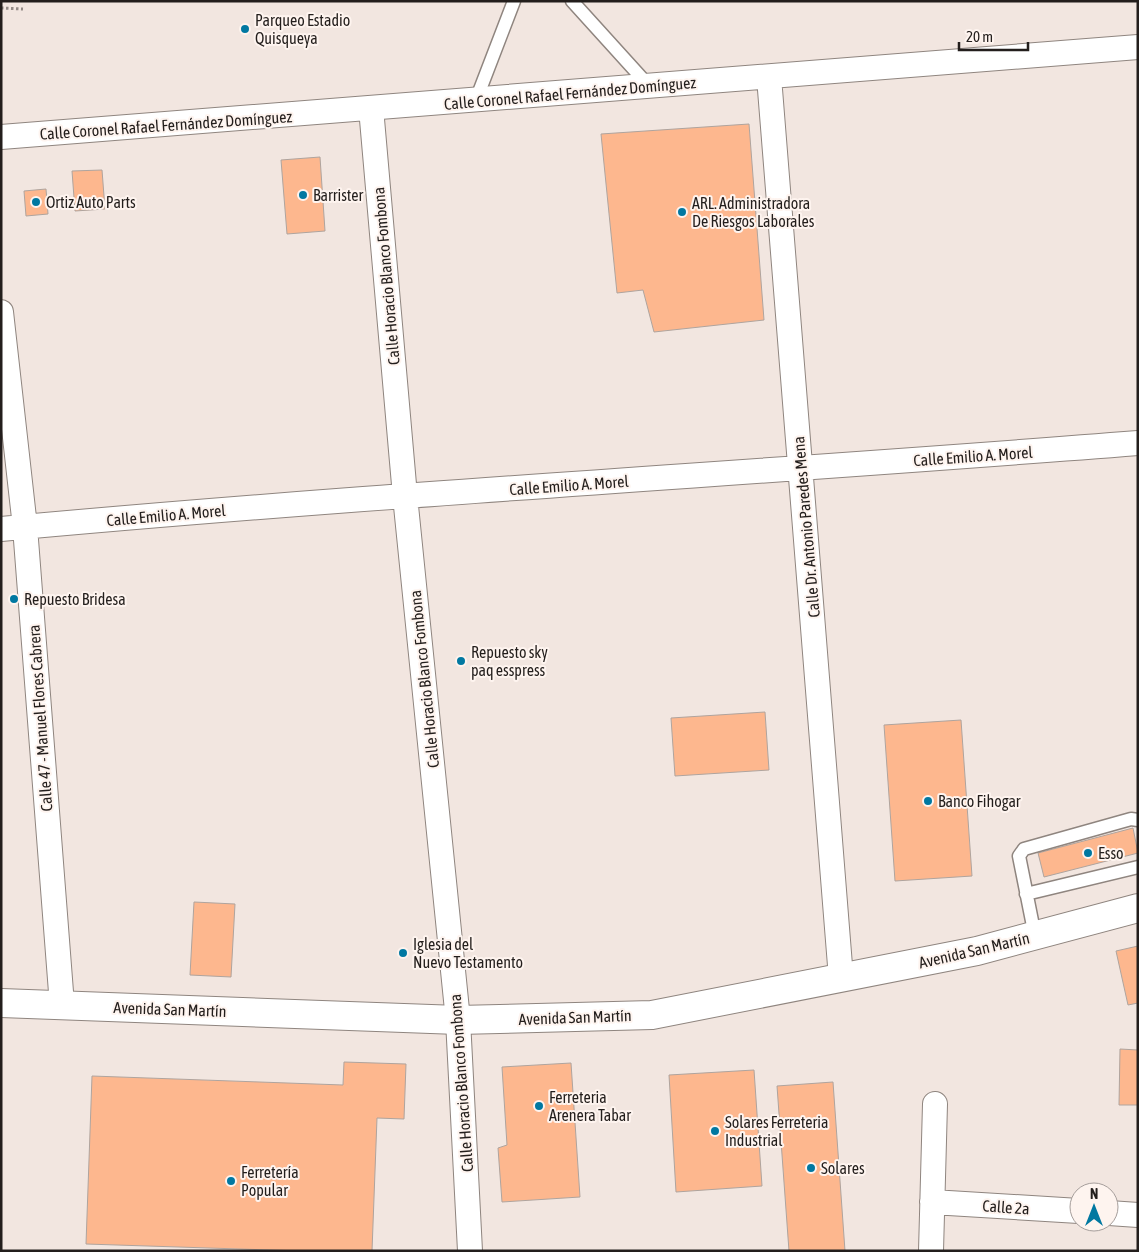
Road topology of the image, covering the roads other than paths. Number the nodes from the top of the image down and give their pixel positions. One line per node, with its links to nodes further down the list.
1 (514, 1): 6 (lane)
2 (572, 1): 5 (lane)
3 (1138, 47): 4 (street, Calle Coronel Rafael Fernández Domínguez)
4 (769, 77): 5 (street, Calle Coronel Rafael Fernández Domínguez); 11 (street, Calle Dr. Antonio Paredes Mena)
5 (649, 86): 6 (street, Calle Coronel Rafael Fernández Domínguez)
6 (476, 100): 7 (street, Calle Coronel Rafael Fernández Domínguez)
7 (372, 108): 8 (street, Calle Coronel Rafael Fernández Domínguez); 12 (street, Calle Horacio Blanco Fombona)
8 (1, 138)
9 (1, 312): 13 (street, Calle 47 - Manuel Flores Cabrera)
10 (1138, 443): 11 (street, Calle Emilio A. Morel)
11 (802, 469): 12 (street, Calle Emilio A. Morel); 20 (street, Calle Dr. Antonio Paredes Mena)
12 (405, 496): 13 (street, Calle Emilio A. Morel); 23 (street, Calle Horacio Blanco Fombona)
13 (25, 527): 14 (street, Calle Emilio A. Morel); 22 (street, Calle 47 - Manuel Flores Cabrera)
14 (1, 529)
15 (1138, 820): 17 (lane)
16 (1138, 866): 17 (lane)
17 (1026, 894): 19 (lane)
18 (1138, 908): 19 (main road, Avenida San Martín)
19 (1035, 936): 20 (main road, Avenida San Martín)
20 (841, 978): 23 (main road, Avenida San Martín)
21 (1, 1003): 22 (main road, Avenida San Martín)
22 (62, 1005): 23 (main road, Avenida San Martín)
23 (458, 1020): 29 (street, Calle Horacio Blanco Fombona)
24 (935, 1104): 25 (street)
25 (932, 1202): 26 (street, Calle 2a); 30 (street)
26 (1069, 1211)
27 (1119, 1214): 28 (street)
28 (1138, 1215)
29 (470, 1251)
30 (931, 1251)

